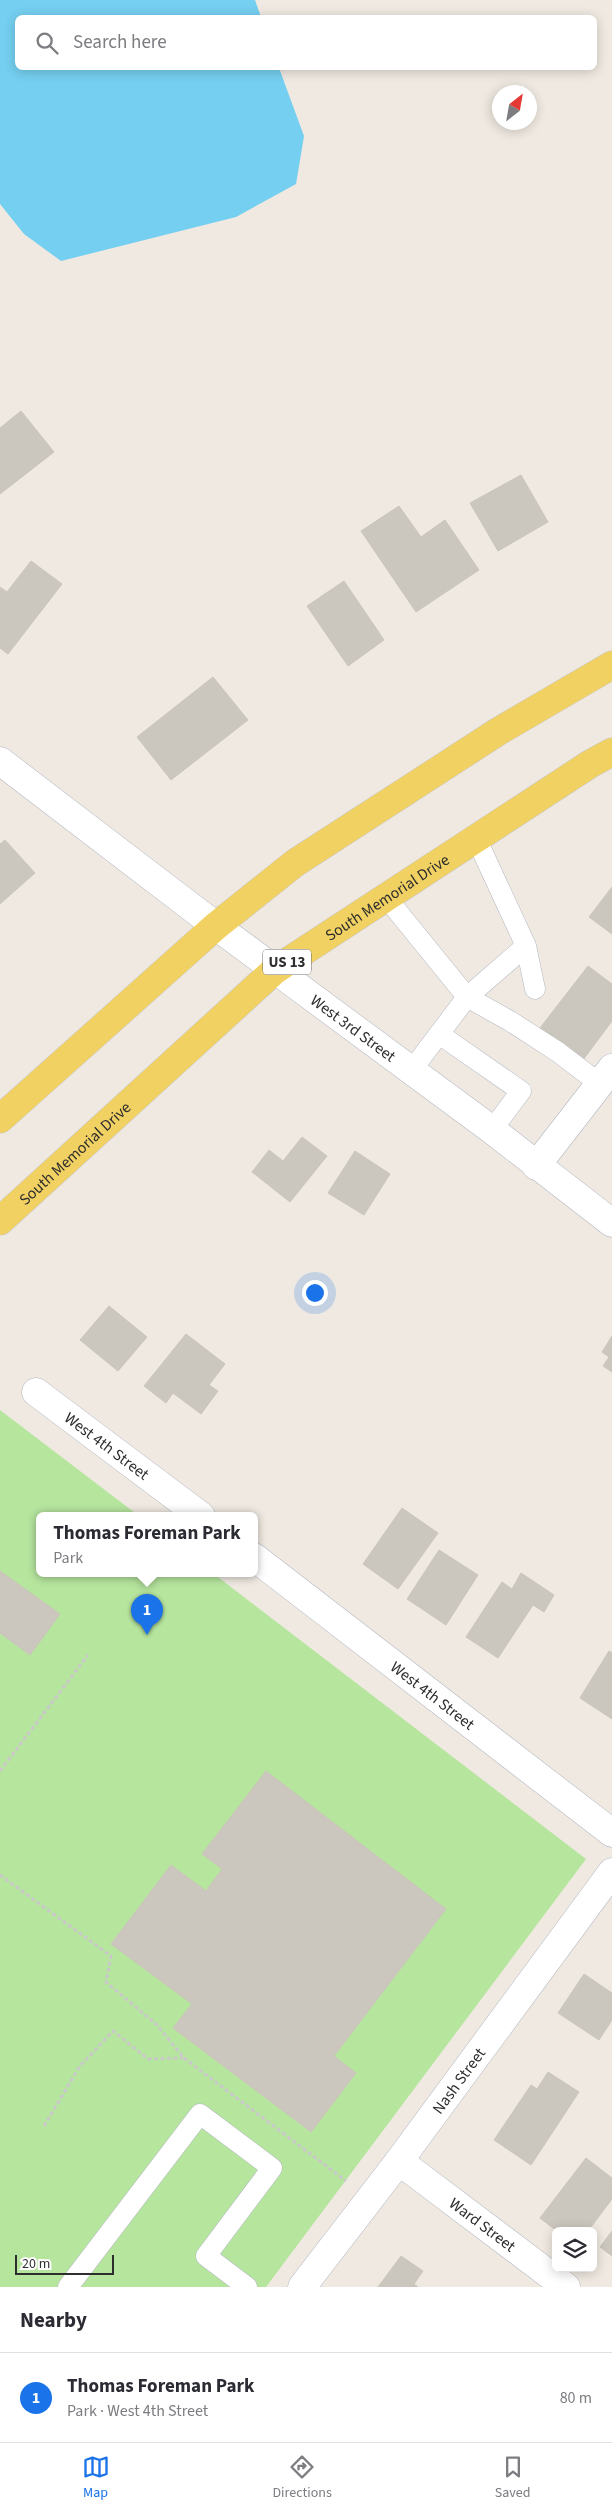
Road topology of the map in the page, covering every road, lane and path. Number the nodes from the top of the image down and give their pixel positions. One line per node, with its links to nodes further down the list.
1 (612, 665): 6 (main road)
2 (612, 752): 4 (main road, South Memorial Drive / US 13)
3 (0, 761): 6 (street, West 3rd Street)
4 (476, 838): 5 (main road, South Memorial Drive / US 13); 7 (lane)
5 (385, 896): 8 (main road, South Memorial Drive / US 13); 10 (lane)
6 (216, 926): 8 (street, West 3rd Street); 14 (main road)
7 (526, 946): 9 (lane); 10 (lane)
8 (275, 970): 12 (street, West 3rd Street); 17 (main road, South Memorial Drive / US 13)
9 (535, 989)
10 (467, 997): 11 (lane); 13 (lane)
11 (439, 1034): 12 (lane); 15 (lane)
12 (411, 1072): 15 (street, West 3rd Street)
13 (606, 1076): 16 (street)
14 (0, 1119)
15 (492, 1130): 16 (street, West 3rd Street)
16 (536, 1166): 18 (street, West 3rd Street)
17 (0, 1221)
18 (612, 1223)
19 (36, 1392): 20 (street, West 4th Street)
20 (196, 1512)
21 (258, 1560): 24 (street, West 4th Street)
22 (88, 1655): 23 (path)
23 (0, 1771)
24 (612, 1833)
25 (612, 1872): 29 (street, Nash Street)
26 (0, 1876): 27 (path)
27 (184, 2058): 28 (path); 30 (path)
28 (44, 2126)
29 (399, 2161): 30 (street, Nash Street); 34 (street, Ward Street)
30 (369, 2198): 33 (street, Nash Street)
31 (68, 2287): 32 (lane)
32 (247, 2287)
33 (302, 2287)
34 (566, 2287)

